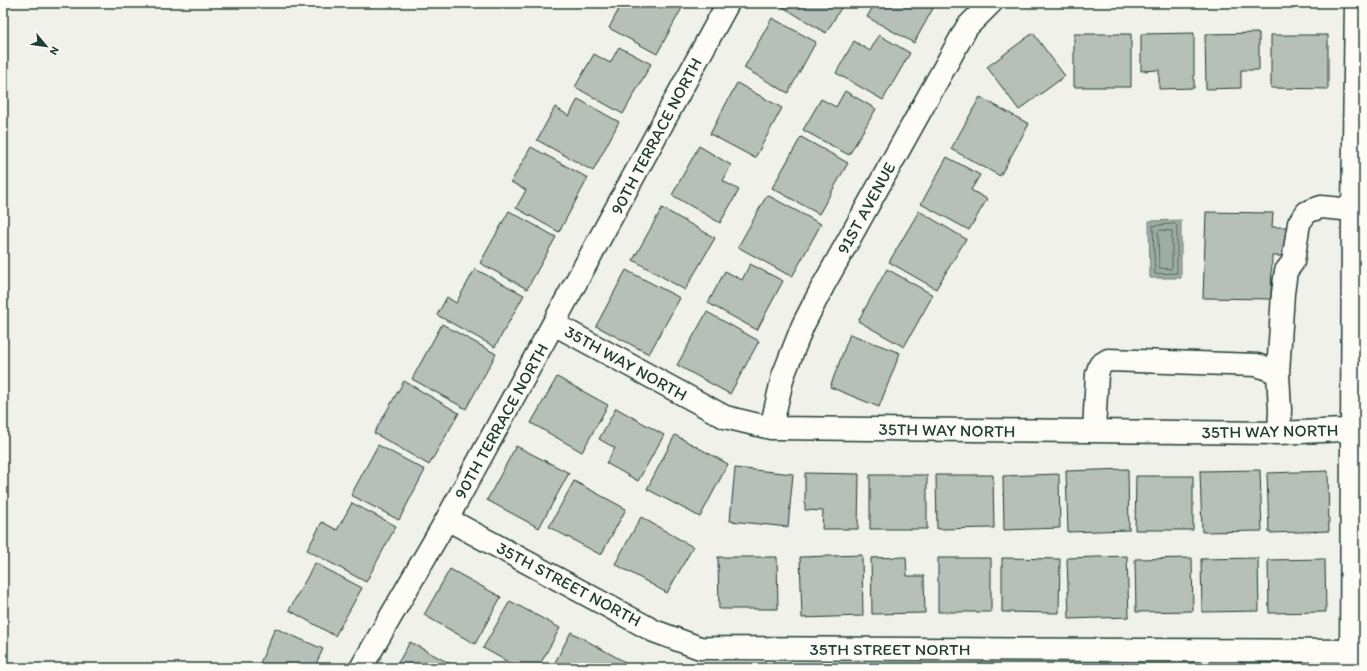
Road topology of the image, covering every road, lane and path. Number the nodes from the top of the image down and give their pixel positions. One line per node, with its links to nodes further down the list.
1 (728, 3): 5 (street, 90TH TERRACE NORTH)
2 (992, 3): 7 (street, 91ST AVENUE)
3 (1356, 3): 4 (street)
4 (1358, 211): 6 (street); 8 (street)
5 (554, 324): 7 (street, 35TH WAY NORTH); 11 (street, 90TH TERRACE NORTH)
6 (1278, 373): 9 (street); 10 (street)
7 (771, 428): 9 (street, 35TH WAY NORTH)
8 (1358, 429): 10 (street, 35TH WAY NORTH); 12 (street)
9 (1094, 431): 10 (street, 35TH WAY NORTH)
10 (1279, 433)
11 (447, 519): 12 (street, 35TH STREET NORTH); 13 (street, 90TH TERRACE NORTH)
12 (1355, 657)
13 (361, 668)

